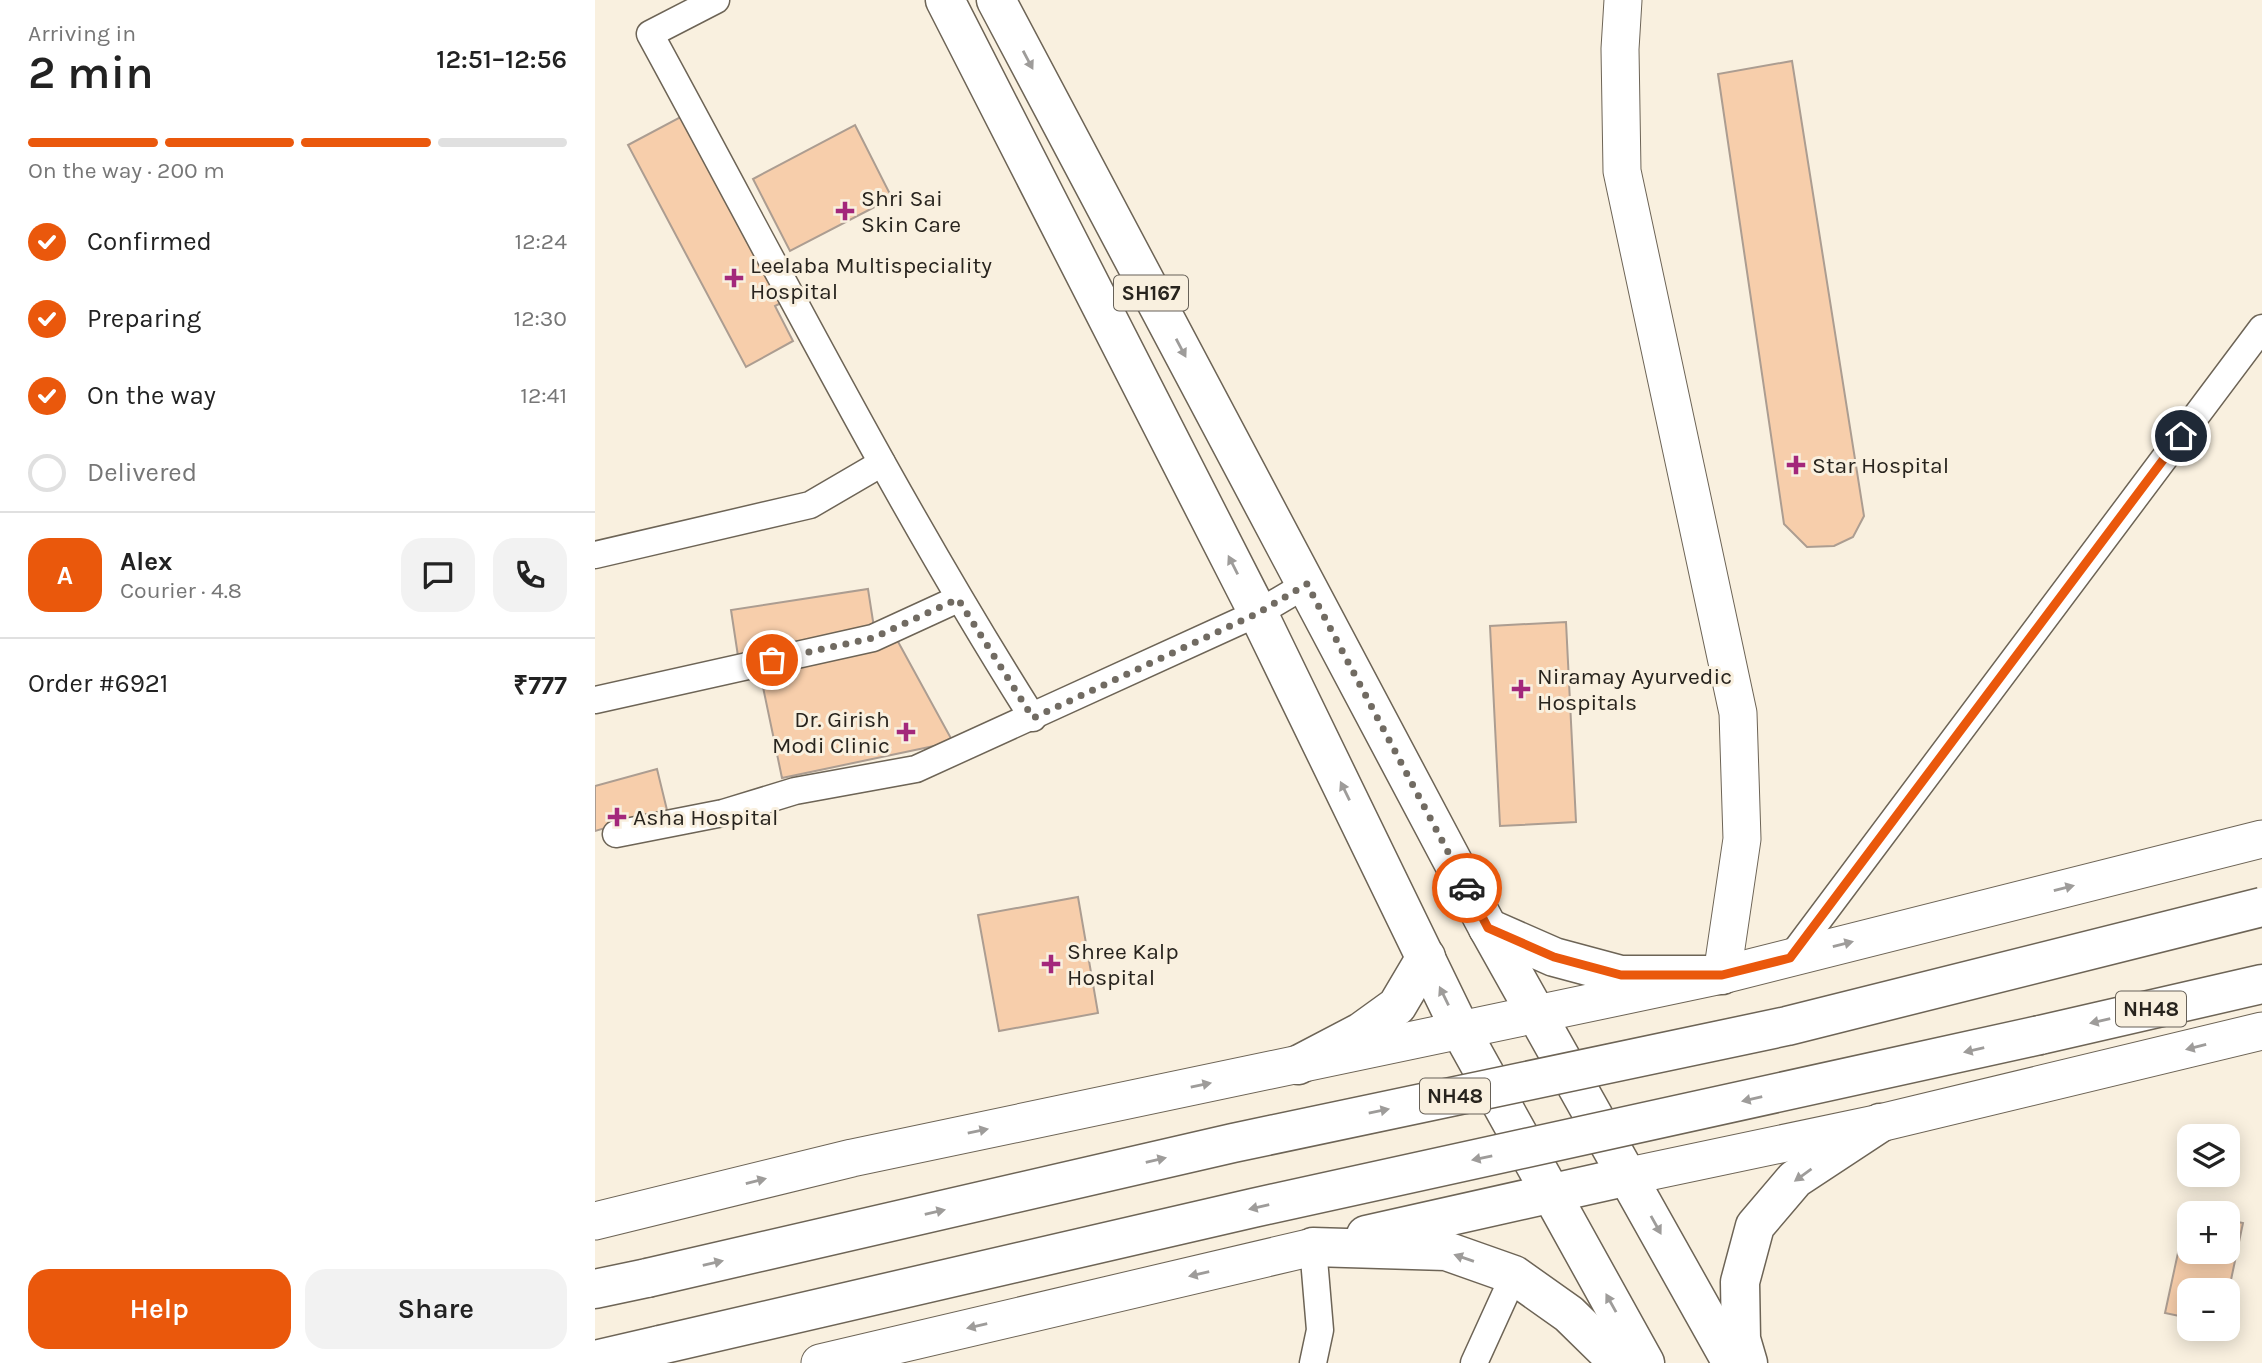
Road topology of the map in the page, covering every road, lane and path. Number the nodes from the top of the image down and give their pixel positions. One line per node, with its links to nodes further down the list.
1 (716, 0): 8 (street)
2 (946, 0): 6 (main road)
3 (996, 0): 5 (main road, SH167, one-way to 5)
4 (1623, 0): 21 (street)
5 (1063, 127): 6 (main road); 10 (main road, SH167, one-way to 10)
6 (1020, 146): 12 (main road, one-way to 6)
7 (2262, 328): 20 (street)
8 (882, 463): 9 (street); 11 (street)
9 (595, 555)
10 (1307, 584): 12 (street); 18 (main road)
11 (958, 599): 13 (street); 14 (street)
12 (1258, 613): 14 (street); 19 (main road, one-way to 12)
13 (595, 700)
14 (1033, 718): 15 (street)
15 (616, 834)
16 (2262, 839): 20 (street, one-way to 16)
17 (2262, 906): 33 (main road, NH48, one-way to 17, bridge)
18 (1488, 928): 21 (main road); 23 (main road)
19 (1426, 957): 24 (main road, one-way to 19); 26 (main road)
20 (1790, 958): 21 (street)
21 (1722, 975): 23 (street)
22 (2262, 984): 34 (main road, NH48, one-way to 34, bridge)
23 (1537, 1015): 24 (street); 28 (main road)
24 (1461, 1031): 26 (street); 29 (main road)
25 (2262, 1031): 27 (street, one-way to 27)
26 (1298, 1065): 30 (street, one-way to 26)
27 (1880, 1123): 28 (street); 41 (main road, one-way to 41)
28 (1629, 1176): 29 (main road); 40 (main road, one-way to 40)
29 (1550, 1193): 31 (main road); 39 (main road, one-way to 29)
30 (595, 1221)
31 (1313, 1247): 32 (main road, one-way to 31); 35 (street, one-way to 35); 36 (street)
32 (1514, 1275): 37 (street); 38 (main road)
33 (595, 1289)
34 (595, 1360)
35 (820, 1363)
36 (1313, 1363)
37 (1475, 1363)
38 (1619, 1363)
39 (1645, 1363)
40 (1732, 1363)
41 (1748, 1363)

